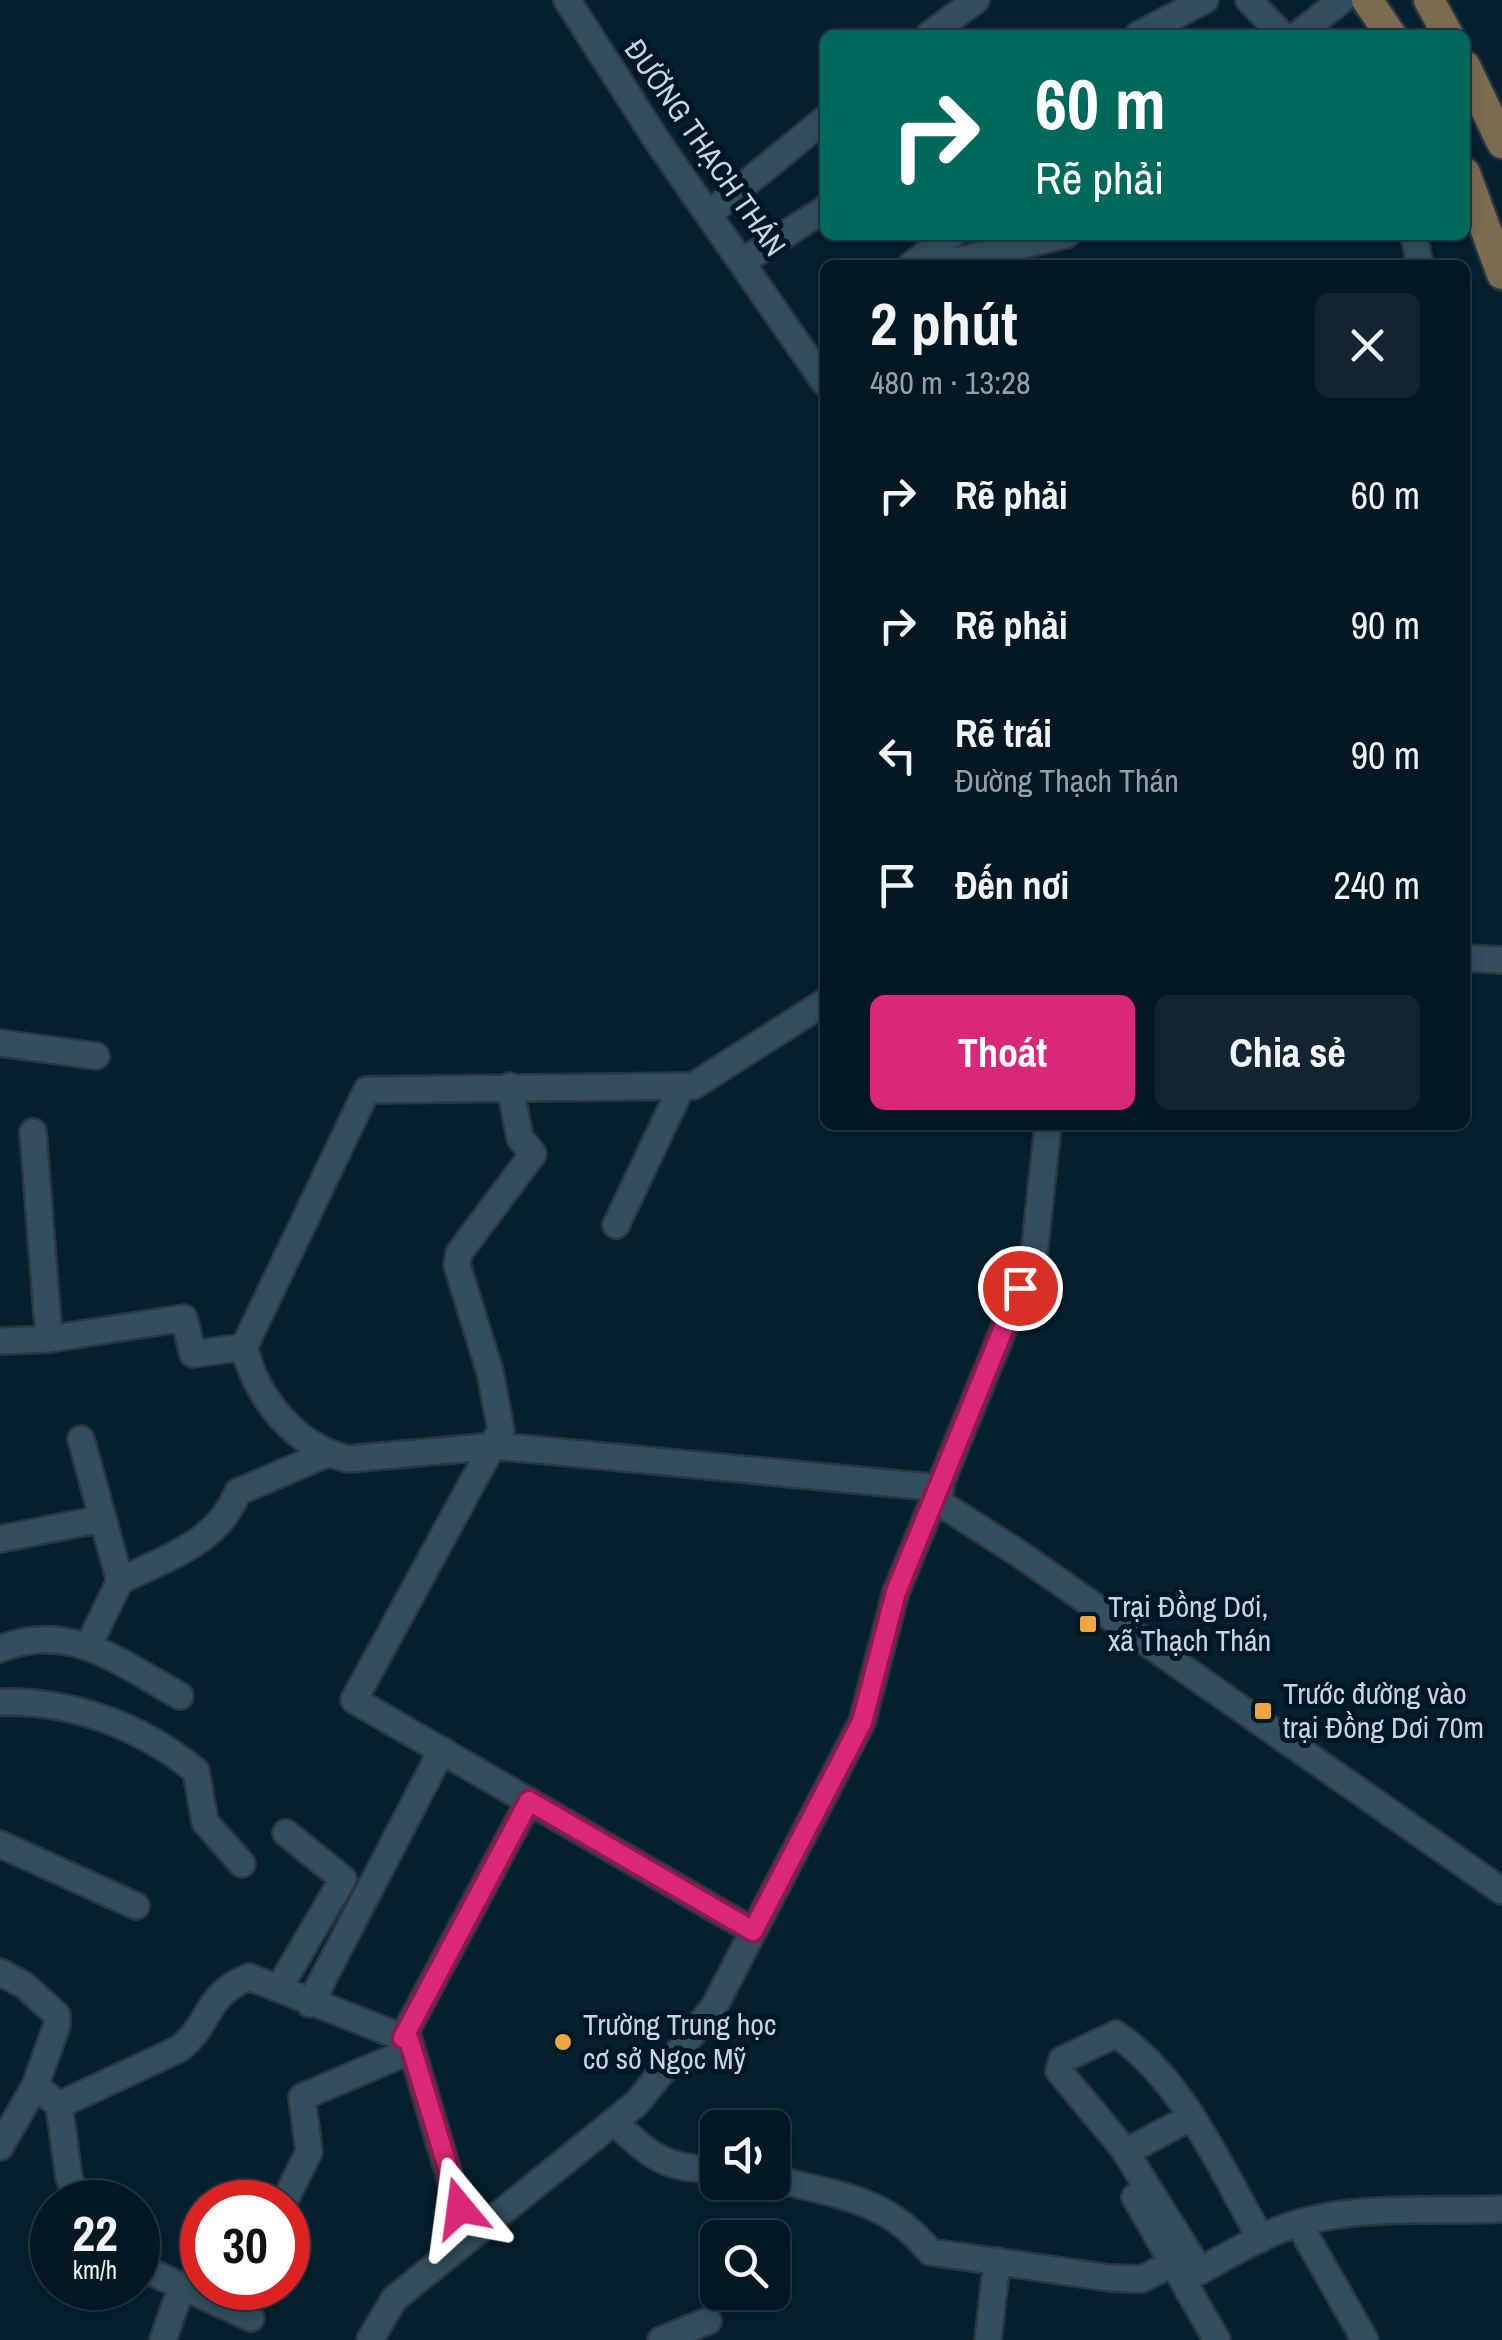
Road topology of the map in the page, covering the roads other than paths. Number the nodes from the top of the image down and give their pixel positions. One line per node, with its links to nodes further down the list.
1 (568, 0): 19 (street, ĐƯỜNG THẠCH THÁN)
2 (976, 0): 8 (street)
3 (1205, 0): 9 (street)
4 (1249, 0): 10 (street)
5 (1342, 0): 11 (street)
6 (1367, 0): 12 (main road)
7 (1429, 0): 13 (main road)
8 (936, 30)
9 (1148, 30)
10 (1276, 30)
11 (1303, 30)
12 (1387, 30)
13 (1445, 30)
14 (1470, 76): 16 (main road)
15 (820, 123): 19 (street)
16 (1502, 143)
17 (1470, 188): 25 (main road)
18 (820, 212): 24 (street)
19 (710, 214): 24 (street, ĐƯỜNG THẠCH THÁN)
20 (945, 240): 22 (street)
21 (1045, 240): 23 (street)
22 (918, 260)
23 (959, 260)
24 (744, 262): 27 (street, ĐƯỜNG THẠCH THÁN)
25 (1502, 274)
26 (820, 337): 27 (street)
27 (804, 350): 28 (street, ĐƯỜNG THẠCH THÁN)
28 (820, 372)
29 (1470, 958): 30 (street)
30 (1502, 960)
31 (820, 1005): 35 (street)
32 (0, 1043): 33 (street)
33 (96, 1056)
34 (510, 1086): 35 (street); 41 (street); 43 (street)
35 (680, 1088): 38 (street)
36 (1047, 1130): 45 (street)
37 (33, 1132): 39 (street)
38 (616, 1226)
39 (49, 1340): 40 (street); 41 (street)
40 (0, 1341)
41 (244, 1346): 44 (street)
42 (81, 1440): 46 (street)
43 (496, 1446): 44 (street); 45 (street); 53 (street)
44 (326, 1454): 48 (street)
45 (939, 1494): 58 (street); 60 (street)
46 (101, 1518): 47 (street); 48 (street)
47 (0, 1538)
48 (120, 1581): 49 (street)
49 (89, 1644): 50 (street); 51 (street)
50 (0, 1649)
51 (180, 1696)
52 (0, 1702): 57 (street)
53 (442, 1750): 54 (street); 63 (street)
54 (529, 1801): 60 (street); 64 (street)
55 (286, 1833): 62 (street)
56 (0, 1844): 59 (street)
57 (242, 1864)
58 (1502, 1891)
59 (136, 1906)
60 (753, 1931): 69 (street)
61 (0, 1972): 66 (street)
62 (279, 1988): 63 (street); 67 (street)
63 (310, 2004): 64 (street)
64 (408, 2044): 74 (street); 79 (street)
65 (1041, 2074): 81 (street)
66 (35, 2086): 67 (street); 70 (street)
67 (58, 2104): 73 (street)
68 (1191, 2117): 71 (street); 71 (street); 78 (street)
69 (614, 2122): 72 (street); 79 (street)
70 (0, 2148)
71 (1126, 2152): 81 (street)
72 (700, 2170)
73 (70, 2180)
74 (295, 2180)
75 (790, 2183): 80 (street)
76 (1502, 2209): 77 (street)
77 (1299, 2224): 78 (street); 89 (street)
78 (1261, 2239): 81 (street)
79 (468, 2240): 85 (street)
80 (997, 2261): 81 (street); 87 (street)
81 (1185, 2272): 88 (street)
82 (180, 2291): 84 (street)
83 (708, 2321): 86 (street)
84 (162, 2340)
85 (370, 2340)
86 (661, 2340)
87 (988, 2340)
88 (1217, 2340)
89 (1365, 2340)

